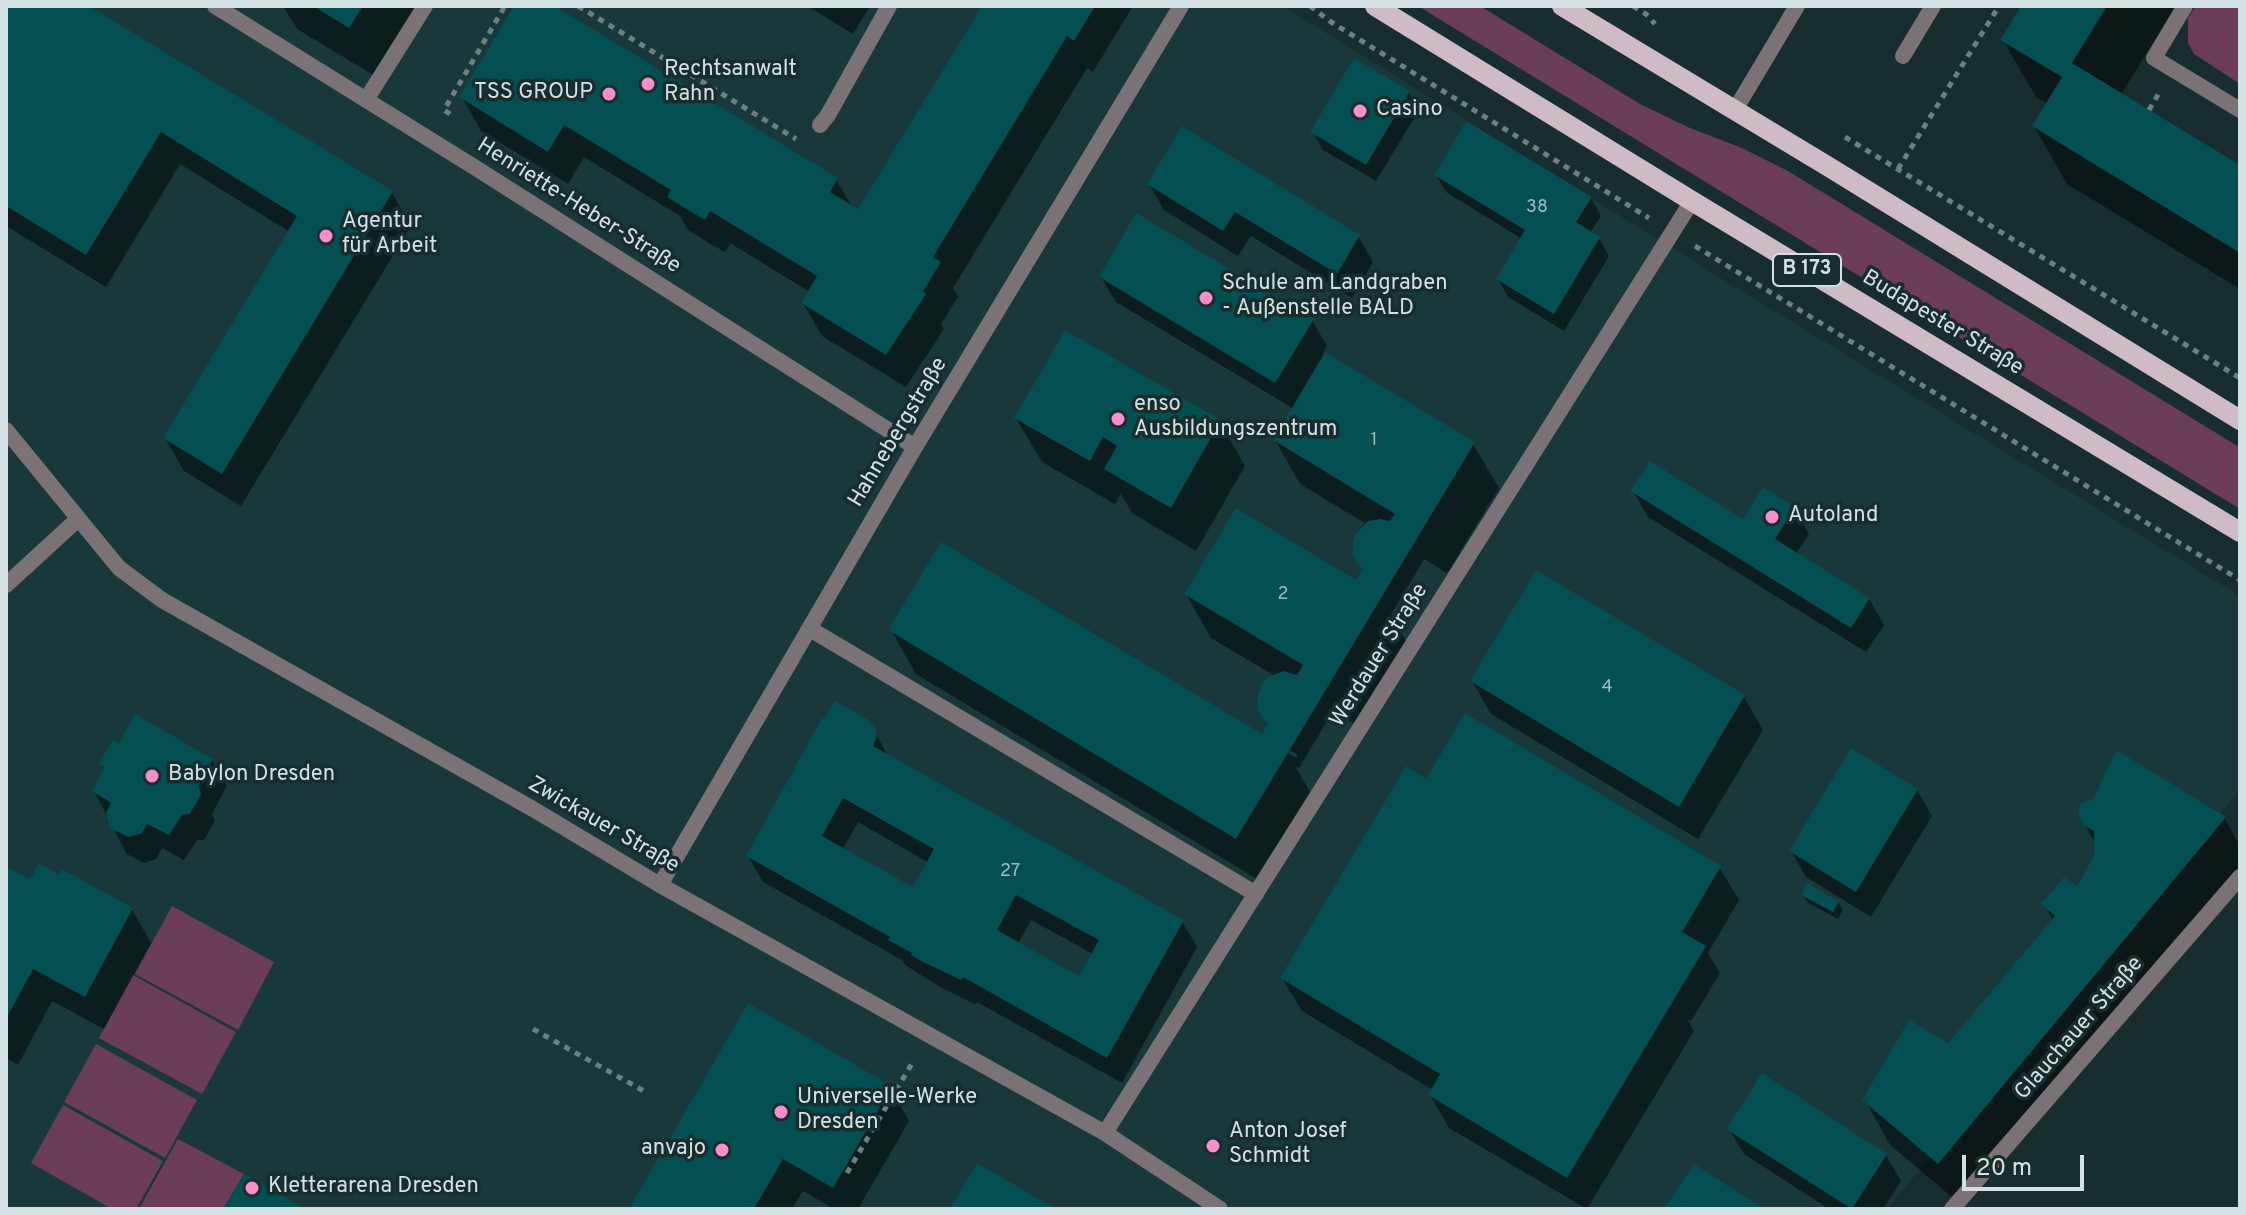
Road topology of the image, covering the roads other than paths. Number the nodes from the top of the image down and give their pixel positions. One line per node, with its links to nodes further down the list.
1 (215, 6): 11 (street, Henriette-Heber-Straße)
2 (425, 6): 11 (street)
3 (889, 6): 14 (street)
4 (1181, 6): 18 (street, Hahnebergstraße)
5 (1375, 6): 15 (main road, Budapester Straße / B 173)
6 (1562, 6): 12 (main road)
7 (1797, 6): 12 (street)
8 (1933, 6): 10 (street)
9 (2185, 6): 13 (street)
10 (1903, 56)
11 (366, 100): 18 (street, Henriette-Heber-Straße)
12 (1735, 110): 16 (main road)
13 (2240, 110)
14 (820, 125)
15 (1692, 201): 20 (main road, Budapester Straße / B 173); 25 (street, Werdauer Straße)
16 (2240, 420)
17 (6, 430): 19 (street, Zwickauer Straße)
18 (915, 447): 22 (street, Hahnebergstraße)
19 (78, 519): 21 (street); 24 (street, Zwickauer Straße)
20 (2240, 532)
21 (6, 585)
22 (810, 629): 24 (street, Hahnebergstraße); 25 (street)
23 (2240, 877): 28 (street, Glauchauer Straße)
24 (660, 885): 26 (street, Zwickauer Straße)
25 (1256, 894): 26 (street, Werdauer Straße)
26 (1105, 1133): 27 (street, Zwickauer Straße)
27 (1220, 1209)
28 (1952, 1209)

